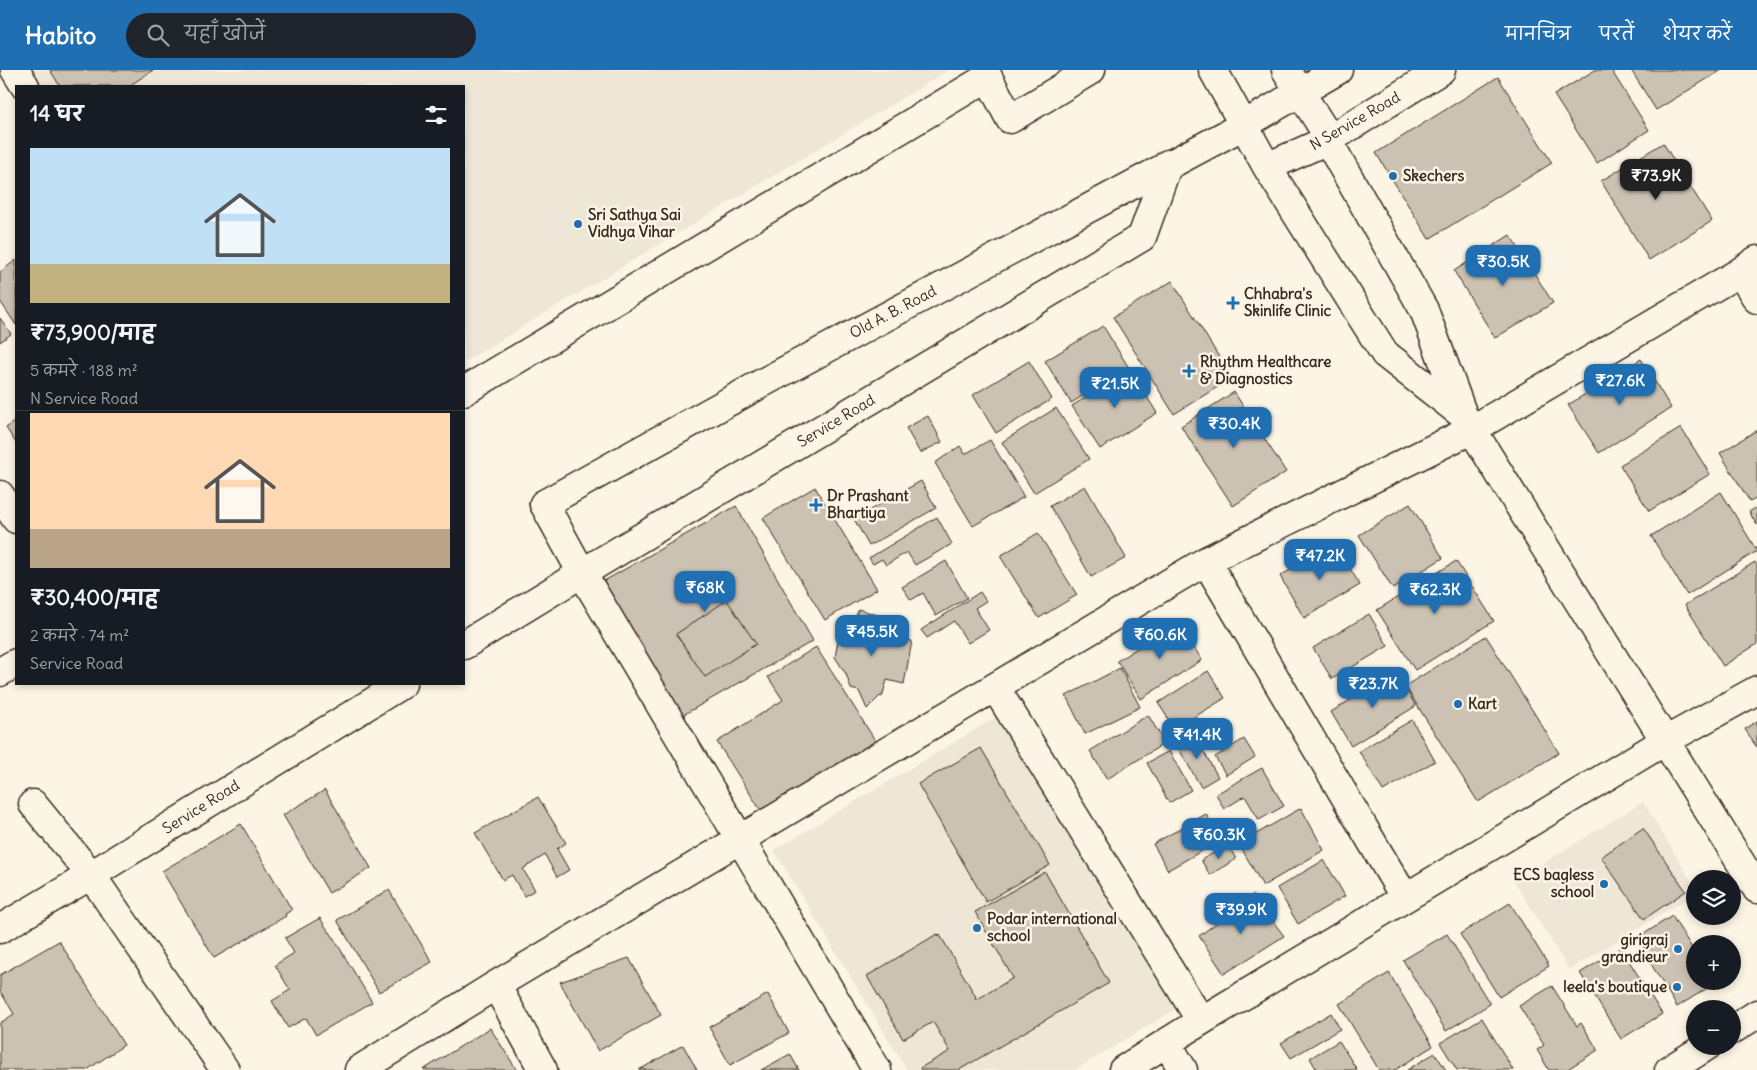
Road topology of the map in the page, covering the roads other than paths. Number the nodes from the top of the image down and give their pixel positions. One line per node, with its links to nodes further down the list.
1 (15, 70): 8 (street)
2 (1091, 70): 7 (street)
3 (1213, 70): 10 (street)
4 (1286, 70): 9 (street)
5 (1338, 70): 9 (street)
6 (1441, 70): 11 (street, N Service Road)
7 (994, 72): 16 (street)
8 (23, 85)
9 (1300, 93): 10 (street, Old A. B. Road); 11 (street)
10 (1244, 124): 12 (street, Old A. B. Road); 13 (street)
11 (1330, 138): 13 (street, N Service Road); 17 (street)
12 (1168, 164): 21 (street, Service Road); 21 (street, Old A. B. Road)
13 (1267, 166): 17 (street)
14 (1748, 266): 15 (street); 17 (street)
15 (1757, 299)
16 (465, 391)
17 (1468, 422): 20 (street); 28 (street)
18 (0, 494): 19 (street)
19 (15, 517)
20 (1206, 561): 26 (street); 33 (street)
21 (582, 572): 22 (street, Service Road); 30 (street)
22 (465, 644)
23 (15, 664): 24 (street)
24 (0, 672)
25 (400, 685): 31 (street, Service Road)
26 (995, 688): 30 (street); 37 (street)
27 (1757, 690): 28 (street)
28 (1665, 741): 32 (street); 33 (street)
29 (33, 804): 31 (street)
30 (740, 840): 35 (street); 44 (street)
31 (91, 875): 34 (street, Service Road); 41 (street)
32 (1757, 889)
33 (1405, 898): 37 (street)
34 (0, 929)
35 (496, 985): 42 (street); 43 (street)
36 (1757, 1014): 38 (street)
37 (1201, 1020): 39 (street)
38 (1741, 1024)
39 (1167, 1043): 45 (street); 46 (street)
40 (1693, 1055): 47 (street)
41 (225, 1070)
42 (359, 1070)
43 (543, 1070)
44 (877, 1070)
45 (1123, 1070)
46 (1183, 1070)
47 (1669, 1070)

